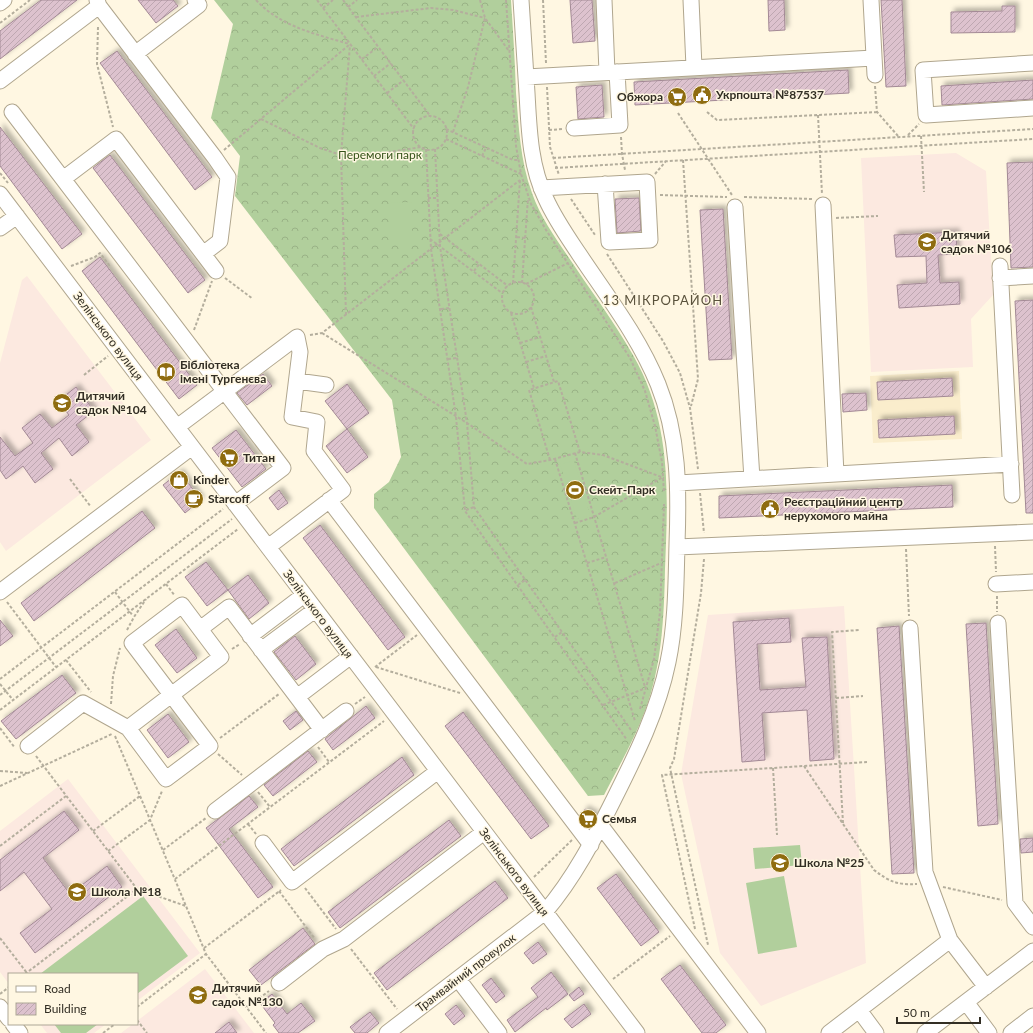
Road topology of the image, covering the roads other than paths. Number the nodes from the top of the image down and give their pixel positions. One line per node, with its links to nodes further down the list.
1 (4, 0): 7 (street)
2 (195, 0): 9 (street)
3 (521, 0): 15 (street, Трамвайний провулок)
4 (604, 0): 13 (street)
5 (691, 0): 12 (street)
6 (871, 0): 10 (street)
7 (0, 3)
8 (98, 3): 9 (street); 16 (street)
9 (135, 54): 28 (street)
10 (874, 58): 12 (street); 14 (street)
11 (1033, 63): 17 (street)
12 (694, 67): 13 (street)
13 (612, 72): 15 (street); 19 (street)
14 (875, 75)
15 (526, 77): 22 (street, Трамвайний провулок)
16 (0, 81)
17 (1033, 108)
18 (12, 112): 20 (street)
19 (574, 128)
20 (63, 179): 28 (street); 33 (street)
21 (605, 184): 21 (street); 22 (street)
22 (542, 188): 39 (street, Трамвайний провулок)
23 (0, 194): 26 (street, Зелінського вулиця)
24 (734, 202): 38 (street)
25 (823, 212): 37 (street)
26 (17, 216): 27 (street); 34 (street, Зелінського вулиця)
27 (0, 228)
28 (203, 254): 29 (street)
29 (216, 271)
30 (1033, 276): 36 (street)
31 (298, 381): 32 (street); 33 (street); 41 (street)
32 (326, 385)
33 (224, 391): 34 (street); 42 (street)
34 (177, 427): 35 (street, Зелінського вулиця)
35 (192, 447): 42 (street, Зелінського вулиця); 49 (street)
36 (1011, 464): 37 (street); 40 (street)
37 (836, 474): 38 (street)
38 (752, 479): 39 (street)
39 (678, 483): 45 (street, Трамвайний провулок)
40 (1012, 495)
41 (329, 500): 44 (street); 68 (street)
42 (229, 506): 44 (street, Зелінського вулиця)
43 (1033, 532): 45 (street)
44 (268, 547): 48 (street, Зелінського вулиця)
45 (677, 547): 65 (street, Трамвайний провулок)
46 (1033, 582): 47 (street)
47 (996, 584)
48 (304, 595): 50 (street, Зелінського вулиця); 54 (street)
49 (2, 596)
50 (315, 610): 55 (street); 56 (street, Зелінського вулиця)
51 (998, 623): 70 (street)
52 (910, 628): 71 (street)
53 (200, 629): 54 (street); 58 (street); 58 (street)
54 (250, 636): 55 (street)
55 (261, 650): 57 (street)
56 (351, 656): 57 (street); 63 (street, Зелінського вулиця)
57 (293, 692): 61 (street)
58 (172, 695): 60 (street); 60 (street)
59 (346, 711): 61 (street)
60 (128, 728): 62 (street)
61 (316, 734): 64 (street)
62 (23, 749)
63 (438, 771): 66 (street, Зелінського вулиця); 67 (street)
64 (215, 811)
65 (601, 826): 68 (street, Трамвайний провулок); 86 (street)
66 (484, 832): 69 (street, Зелінського вулиця); 74 (street)
67 (263, 843)
68 (591, 845): 69 (street, Трамвайний провулок)
69 (545, 912): 73 (street, Трамвайний провулок); 85 (street, Зелінського вулиця)
70 (1033, 927)
71 (950, 940): 75 (street); 78 (street)
72 (1033, 951): 75 (street)
73 (458, 979): 83 (street, Трамвайний провулок); 84 (street)
74 (279, 982)
75 (986, 987): 76 (street)
76 (966, 1002): 89 (street); 90 (street)
77 (0, 1007): 80 (street)
78 (859, 1010): 87 (street); 88 (street)
79 (1033, 1016): 91 (street)
80 (8, 1018)
81 (14, 1025): 82 (street)
82 (20, 1033)
83 (387, 1033)
84 (499, 1033)
85 (637, 1033)
86 (758, 1033)
87 (829, 1033)
88 (876, 1033)
89 (925, 1033)
90 (989, 1033)
91 (1011, 1033)

